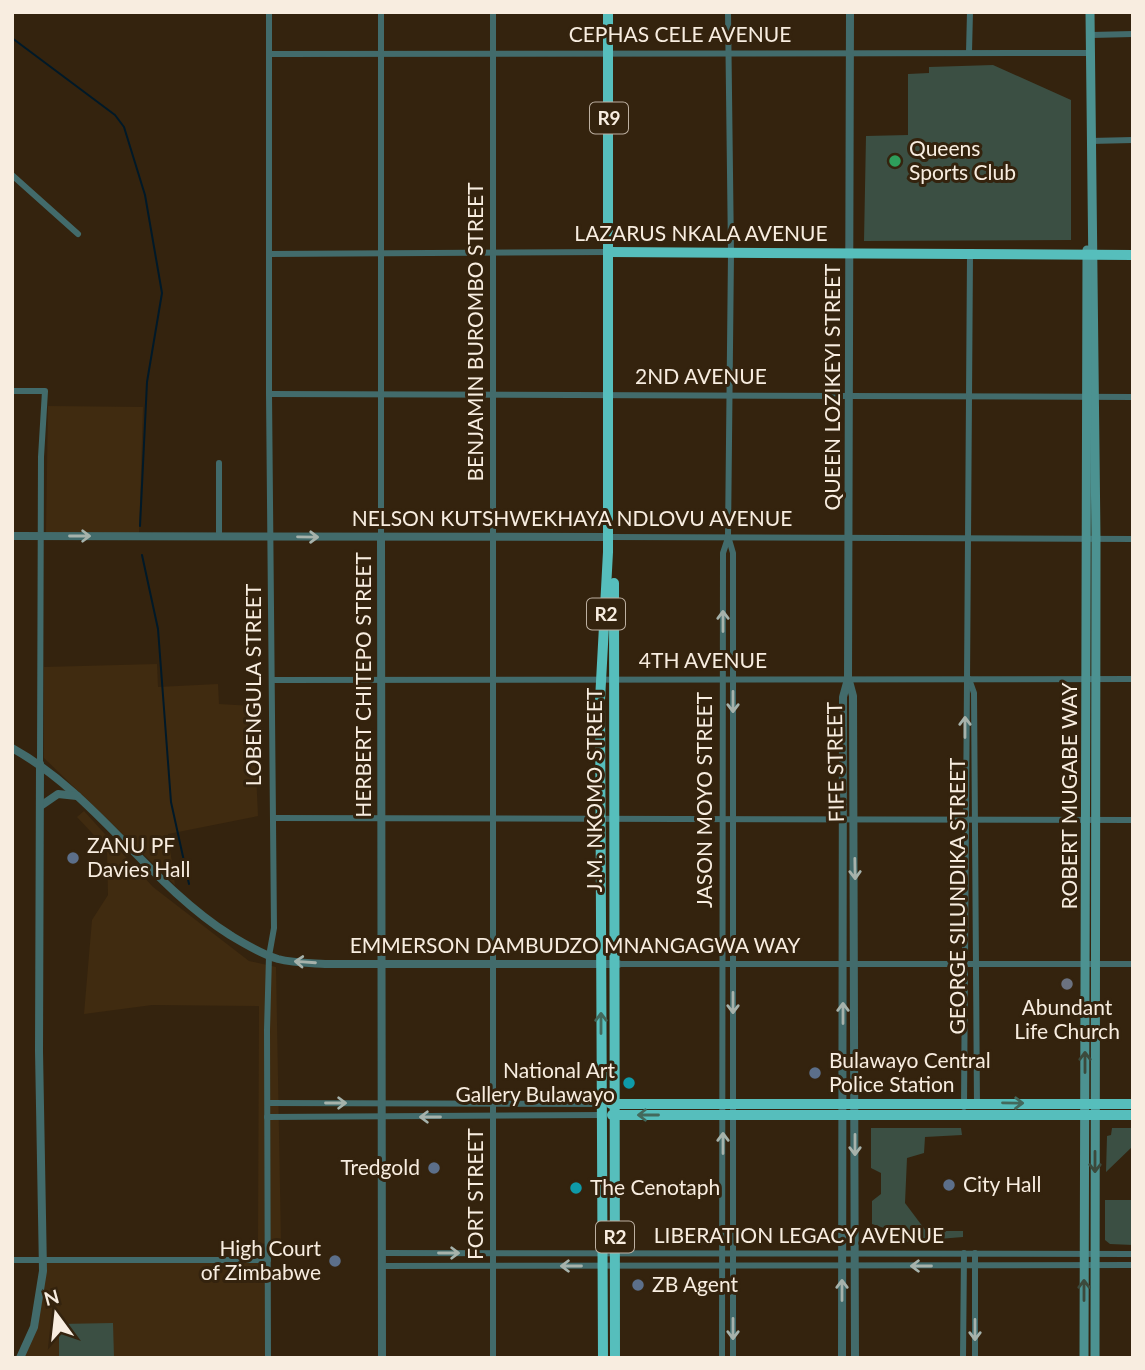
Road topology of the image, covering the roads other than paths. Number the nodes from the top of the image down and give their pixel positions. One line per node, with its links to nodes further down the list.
1 (270, 12): 18 (street, LOBENGULA STREET)
2 (381, 12): 14 (street, HERBERT CHITEPO STREET)
3 (493, 12): 11 (street, BENJAMIN BUROMBO STREET)
4 (608, 12): 12 (highway, R9)
5 (728, 12): 15 (street, JASON MOYO STREET)
6 (850, 12): 16 (street, QUEEN LOZIKEYI STREET)
7 (970, 12): 13 (street)
8 (1090, 12): 10 (main road, ROBERT MUGABE WAY)
9 (1133, 34): 10 (street)
10 (1091, 35): 17 (main road, ROBERT MUGABE WAY)
11 (492, 52): 12 (street, CEPHAS CELE AVENUE); 14 (street, CEPHAS CELE AVENUE); 24 (street, BENJAMIN BUROMBO STREET)
12 (608, 52): 15 (street, CEPHAS CELE AVENUE); 25 (highway, R9)
13 (969, 52): 16 (street, CEPHAS CELE AVENUE); 17 (street, CEPHAS CELE AVENUE)
14 (381, 53): 18 (street, CEPHAS CELE AVENUE); 23 (street, HERBERT CHITEPO STREET)
15 (728, 53): 16 (street, CEPHAS CELE AVENUE); 26 (street, JASON MOYO STREET)
16 (850, 53): 28 (street, QUEEN LOZIKEYI STREET)
17 (1091, 53): 20 (main road, ROBERT MUGABE WAY)
18 (269, 54): 27 (street, LOBENGULA STREET)
19 (1133, 140): 20 (street)
20 (1090, 142): 30 (main road, ROBERT MUGABE WAY)
21 (12, 175): 22 (street)
22 (78, 234)
23 (381, 253): 24 (street, LAZARUS NKALA AVENUE); 27 (street, LAZARUS NKALA AVENUE); 34 (street, HERBERT CHITEPO STREET)
24 (493, 253): 25 (street, LAZARUS NKALA AVENUE); 35 (street, BENJAMIN BUROMBO STREET)
25 (611, 253): 26 (highway, LAZARUS NKALA AVENUE); 36 (highway, J.M. NKOMO STREET / R2)
26 (731, 253): 28 (highway, LAZARUS NKALA AVENUE); 37 (street, JASON MOYO STREET)
27 (269, 254): 33 (street, LOBENGULA STREET)
28 (851, 254): 29 (highway, LAZARUS NKALA AVENUE); 38 (street, QUEEN LOZIKEYI STREET)
29 (970, 255): 30 (highway, LAZARUS NKALA AVENUE); 39 (street, GEORGE SILUNDIKA STREET)
30 (1090, 255): 31 (highway, LAZARUS NKALA AVENUE); 40 (main road, ROBERT MUGABE WAY)
31 (1133, 255)
32 (12, 391): 44 (street)
33 (269, 394): 34 (street, 2ND AVENUE); 46 (street, LOBENGULA STREET)
34 (381, 394): 35 (street, 2ND AVENUE); 50 (street, HERBERT CHITEPO STREET)
35 (494, 394): 36 (street, 2ND AVENUE); 51 (street, BENJAMIN BUROMBO STREET)
36 (611, 394): 37 (street, 2ND AVENUE); 47 (highway, J.M. NKOMO STREET / R2)
37 (729, 395): 38 (street, 2ND AVENUE); 48 (street, JASON MOYO STREET)
38 (851, 395): 39 (street, 2ND AVENUE); 49 (street, QUEEN LOZIKEYI STREET)
39 (970, 396): 40 (street, 2ND AVENUE); 52 (street, GEORGE SILUNDIKA STREET)
40 (1091, 396): 41 (street, 2ND AVENUE); 53 (main road, ROBERT MUGABE WAY)
41 (1133, 397)
42 (219, 463): 45 (street)
43 (12, 536): 44 (street, NELSON KUTSHWEKHAYA NDLOVU AVENUE)
44 (40, 536): 45 (street, NELSON KUTSHWEKHAYA NDLOVU AVENUE, one-way to 45); 67 (street)
45 (219, 537): 46 (street, NELSON KUTSHWEKHAYA NDLOVU AVENUE)
46 (271, 537): 50 (street, NELSON KUTSHWEKHAYA NDLOVU AVENUE, one-way to 50); 65 (street, LOBENGULA STREET)
47 (611, 537): 48 (street, NELSON KUTSHWEKHAYA NDLOVU AVENUE); 51 (street, NELSON KUTSHWEKHAYA NDLOVU AVENUE); 55 (highway, J.M. NKOMO STREET / R2); 56 (highway, J.M. NKOMO STREET / R2)
48 (728, 537): 49 (street, NELSON KUTSHWEKHAYA NDLOVU AVENUE); 59 (street, JASON MOYO STREET, one-way to 48); 60 (street, JASON MOYO STREET)
49 (849, 537): 52 (street, NELSON KUTSHWEKHAYA NDLOVU AVENUE); 61 (street, QUEEN LOZIKEYI STREET)
50 (381, 538): 51 (street, NELSON KUTSHWEKHAYA NDLOVU AVENUE); 57 (street, HERBERT CHITEPO STREET)
51 (493, 538): 58 (street, BENJAMIN BUROMBO STREET)
52 (970, 538): 53 (street, NELSON KUTSHWEKHAYA NDLOVU AVENUE); 62 (street, GEORGE SILUNDIKA STREET)
53 (1092, 539): 54 (street, NELSON KUTSHWEKHAYA NDLOVU AVENUE); 63 (main road, ROBERT MUGABE WAY)
54 (1133, 539)
55 (600, 678): 56 (street, 4TH AVENUE); 58 (street, 4TH AVENUE); 73 (highway, J.M. NKOMO STREET / R2)
56 (614, 678): 59 (street, 4TH AVENUE); 74 (highway, J.M. NKOMO STREET / R2)
57 (381, 679): 58 (street, 4TH AVENUE); 65 (street, 4TH AVENUE); 71 (street, HERBERT CHITEPO STREET)
58 (493, 679): 72 (street, BENJAMIN BUROMBO STREET)
59 (723, 679): 60 (street, 4TH AVENUE); 77 (street, JASON MOYO STREET)
60 (733, 679): 61 (street, 4TH AVENUE); 78 (street, JASON MOYO STREET, one-way to 78)
61 (848, 679): 62 (street, 4TH AVENUE); 79 (street, FIFE STREET); 80 (street, FIFE STREET)
62 (969, 679): 63 (street, 4TH AVENUE); 81 (street, GEORGE SILUNDIKA STREET, one-way to 62); 82 (street, GEORGE SILUNDIKA STREET)
63 (1092, 679): 64 (street, 4TH AVENUE); 75 (main road, ROBERT MUGABE WAY)
64 (1133, 679)
65 (272, 680): 70 (street, LOBENGULA STREET)
66 (12, 748): 67 (street)
67 (40, 764): 68 (street, EMMERSON DAMBUDZO MNANGAGWA WAY); 69 (street)
68 (78, 796): 69 (street); 83 (street, EMMERSON DAMBUDZO MNANGAGWA WAY)
69 (42, 805): 127 (street)
70 (273, 818): 71 (street); 83 (street, LOBENGULA STREET)
71 (381, 819): 72 (street); 84 (street, HERBERT CHITEPO STREET)
72 (492, 820): 73 (street); 85 (street, FORT STREET)
73 (601, 820): 74 (street); 86 (highway, J.M. NKOMO STREET / R2)
74 (614, 820): 77 (street); 87 (highway, J.M. NKOMO STREET / R2)
75 (1091, 820): 76 (street); 82 (street); 94 (main road, ROBERT MUGABE WAY)
76 (1133, 820)
77 (723, 821): 78 (street); 88 (street, JASON MOYO STREET)
78 (733, 821): 79 (street); 89 (street, JASON MOYO STREET)
79 (844, 821): 80 (street); 90 (street, FIFE STREET)
80 (855, 821): 81 (street); 91 (street, FIFE STREET, one-way to 91)
81 (964, 821): 82 (street); 92 (street, GEORGE SILUNDIKA STREET)
82 (975, 821): 93 (street, GEORGE SILUNDIKA STREET)
83 (269, 956): 84 (street, EMMERSON DAMBUDZO MNANGAGWA WAY, one-way to 83); 96 (street, LOBENGULA STREET)
84 (381, 964): 85 (street, EMMERSON DAMBUDZO MNANGAGWA WAY); 97 (street, HERBERT CHITEPO STREET)
85 (493, 964): 86 (street, EMMERSON DAMBUDZO MNANGAGWA WAY); 98 (street, FORT STREET)
86 (601, 964): 87 (street, EMMERSON DAMBUDZO MNANGAGWA WAY); 107 (highway, J.M. NKOMO STREET / R2, one-way to 86)
87 (617, 964): 88 (street, EMMERSON DAMBUDZO MNANGAGWA WAY); 103 (highway, J.M. NKOMO STREET / R2)
88 (723, 964): 89 (street, EMMERSON DAMBUDZO MNANGAGWA WAY); 104 (street, JASON MOYO STREET)
89 (733, 964): 90 (street, EMMERSON DAMBUDZO MNANGAGWA WAY); 104 (street, JASON MOYO STREET, one-way to 104)
90 (844, 964): 91 (street, EMMERSON DAMBUDZO MNANGAGWA WAY); 105 (street, FIFE STREET, one-way to 90)
91 (855, 964): 92 (street, EMMERSON DAMBUDZO MNANGAGWA WAY); 100 (street, FIFE STREET)
92 (964, 964): 93 (street, EMMERSON DAMBUDZO MNANGAGWA WAY); 101 (street, GEORGE SILUNDIKA STREET)
93 (977, 964): 94 (street, EMMERSON DAMBUDZO MNANGAGWA WAY); 102 (street, GEORGE SILUNDIKA STREET)
94 (1091, 964): 95 (street, EMMERSON DAMBUDZO MNANGAGWA WAY); 106 (main road, ROBERT MUGABE WAY)
95 (1133, 964)
96 (268, 1103): 97 (street, one-way to 97); 109 (street, LOBENGULA STREET)
97 (381, 1103): 98 (street); 110 (street, HERBERT CHITEPO STREET)
98 (493, 1103): 107 (street); 111 (street, FORT STREET)
99 (1133, 1104): 106 (highway)
100 (855, 1108): 101 (highway); 105 (highway); 119 (street, FIFE STREET, one-way to 119)
101 (964, 1108): 102 (highway)
102 (977, 1108): 106 (highway)
103 (615, 1109): 104 (highway); 107 (highway); 115 (highway, J.M. NKOMO STREET / R2)
104 (728, 1109): 105 (highway); 116 (street, JASON MOYO STREET, one-way to 104); 117 (street, JASON MOYO STREET)
105 (843, 1109): 118 (street, FIFE STREET)
106 (1090, 1109): 108 (highway); 122 (main road, ROBERT MUGABE WAY); 123 (main road, ROBERT MUGABE WAY, one-way to 123)
107 (602, 1110): 111 (street); 114 (highway, J.M. NKOMO STREET / R2)
108 (1133, 1115)
109 (267, 1116): 110 (street); 126 (street, LOBENGULA STREET)
110 (381, 1116): 111 (street, one-way to 110); 112 (street, HERBERT CHITEPO STREET)
111 (493, 1117): 113 (street, FORT STREET)
112 (381, 1253): 113 (street, LIBERATION LEGACY AVENUE, one-way to 113); 131 (street, HERBERT CHITEPO STREET)
113 (494, 1253): 114 (street, LIBERATION LEGACY AVENUE); 132 (street, FORT STREET)
114 (602, 1253): 115 (street, LIBERATION LEGACY AVENUE); 133 (highway, J.M. NKOMO STREET / R2)
115 (615, 1253): 116 (street, LIBERATION LEGACY AVENUE); 134 (highway, J.M. NKOMO STREET / R2)
116 (722, 1253): 117 (street, LIBERATION LEGACY AVENUE); 135 (street, JASON MOYO STREET)
117 (733, 1253): 118 (street, LIBERATION LEGACY AVENUE); 136 (street, JASON MOYO STREET)
118 (842, 1253): 119 (street, LIBERATION LEGACY AVENUE); 137 (street, FIFE STREET)
119 (855, 1253): 121 (street, LIBERATION LEGACY AVENUE); 138 (street, FIFE STREET)
120 (975, 1253): 121 (street, LIBERATION LEGACY AVENUE); 122 (street, LIBERATION LEGACY AVENUE); 140 (street)
121 (964, 1254): 139 (street)
122 (1084, 1254): 123 (street, LIBERATION LEGACY AVENUE); 128 (main road, ROBERT MUGABE WAY)
123 (1095, 1254): 124 (street, LIBERATION LEGACY AVENUE); 129 (main road, ROBERT MUGABE WAY)
124 (1133, 1254)
125 (12, 1260): 127 (street)
126 (268, 1260): 127 (street); 142 (street, LOBENGULA STREET)
127 (43, 1261): 141 (street)
128 (1084, 1265): 129 (street, LIBERATION LEGACY AVENUE); 140 (street, LIBERATION LEGACY AVENUE); 153 (main road, ROBERT MUGABE WAY, one-way to 128)
129 (1095, 1265): 130 (street, LIBERATION LEGACY AVENUE); 154 (main road, ROBERT MUGABE WAY)
130 (1133, 1265)
131 (381, 1266): 132 (street, LIBERATION LEGACY AVENUE); 143 (street, HERBERT CHITEPO STREET)
132 (494, 1266): 133 (street, LIBERATION LEGACY AVENUE, one-way to 132); 144 (street, FORT STREET)
133 (603, 1266): 134 (street, LIBERATION LEGACY AVENUE); 145 (highway, J.M. NKOMO STREET / R2)
134 (615, 1266): 135 (street, LIBERATION LEGACY AVENUE); 146 (highway, J.M. NKOMO STREET / R2)
135 (722, 1266): 136 (street, LIBERATION LEGACY AVENUE); 147 (street, JASON MOYO STREET)
136 (733, 1266): 137 (street, LIBERATION LEGACY AVENUE); 148 (street, JASON MOYO STREET, one-way to 148)
137 (842, 1266): 138 (street, LIBERATION LEGACY AVENUE); 149 (street, FIFE STREET, one-way to 137)
138 (856, 1266): 139 (street, LIBERATION LEGACY AVENUE, one-way to 138); 150 (street, FIFE STREET)
139 (964, 1266): 140 (street, LIBERATION LEGACY AVENUE); 151 (street)
140 (975, 1266): 152 (street, one-way to 152)
141 (20, 1358)
142 (268, 1358)
143 (382, 1358)
144 (494, 1358)
145 (603, 1358)
146 (615, 1358)
147 (723, 1358)
148 (733, 1358)
149 (842, 1358)
150 (856, 1358)
151 (963, 1358)
152 (975, 1358)
153 (1084, 1358)
154 (1095, 1358)

